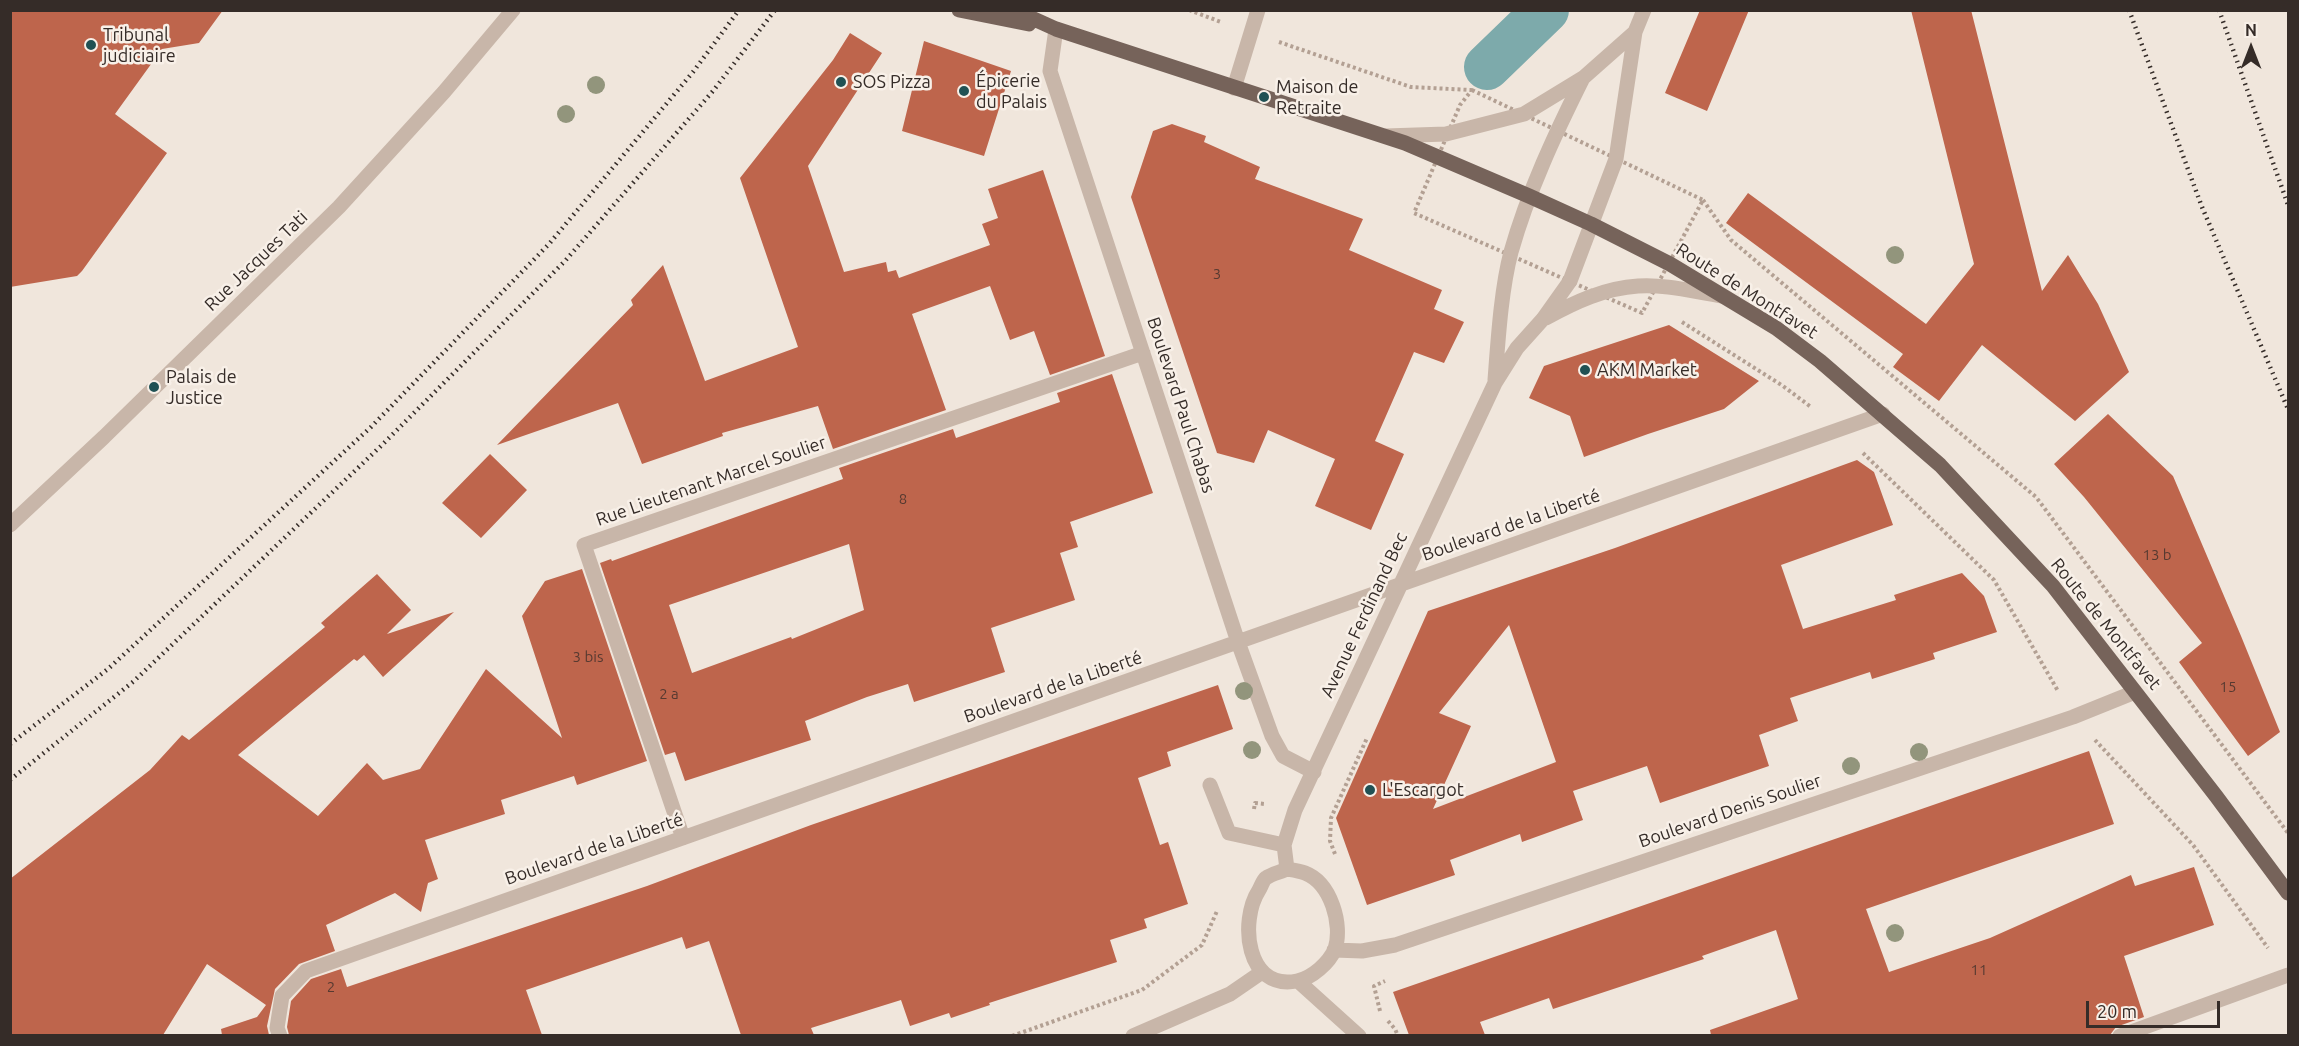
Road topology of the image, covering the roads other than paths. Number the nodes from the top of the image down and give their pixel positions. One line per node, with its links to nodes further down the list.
1 (513, 10): 18 (street, Rue Jacques Tati)
2 (959, 10): 6 (main road, Route de Montfavet)
3 (1014, 10): 6 (main road, Route de Montfavet)
4 (1258, 10): 9 (street)
5 (1644, 10): 7 (street)
6 (1056, 29): 9 (main road, Route de Montfavet); 15 (street, Boulevard Paul Chabas)
7 (1635, 32): 8 (street); 12 (street)
8 (1583, 78): 10 (street); 11 (street)
9 (1234, 88): 10 (main road, Route de Montfavet)
10 (1381, 136): 11 (main road, Route de Montfavet)
11 (1529, 196): 12 (main road, Route de Montfavet); 16 (street)
12 (1591, 224): 13 (main road, Route de Montfavet); 14 (street)
13 (1723, 296): 14 (street); 17 (main road, Route de Montfavet)
14 (1543, 319): 16 (street)
15 (1143, 353): 20 (street, Boulevard Paul Chabas); 24 (street, Rue Lieutenant Marcel Soulier)
16 (1495, 383): 19 (street, Avenue Ferdinand Bec)
17 (1883, 414): 19 (street, Boulevard de la Liberté); 21 (main road, Route de Montfavet)
18 (10, 525)
19 (1401, 585): 20 (street, Boulevard de la Liberté); 22 (street, Avenue Ferdinand Bec)
20 (1238, 642): 22 (street, Boulevard Paul Chabas); 24 (street, Boulevard de la Liberté)
21 (2135, 692): 27 (main road, Route de Montfavet); 28 (street, Boulevard Denis Soulier)
22 (1314, 772): 25 (street, Avenue Ferdinand Bec)
23 (1210, 785): 25 (street)
24 (683, 838): 32 (street, Boulevard de la Liberté)
25 (1284, 845): 26 (street, Avenue Ferdinand Bec)
26 (1287, 869): 28 (street); 29 (street)
27 (2289, 893)
28 (1334, 950): 31 (street)
29 (1262, 972): 31 (street); 33 (street)
30 (2288, 975): 35 (street)
31 (1298, 981): 34 (street)
32 (280, 1035)
33 (1133, 1035)
34 (1359, 1035)
35 (2120, 1035)

